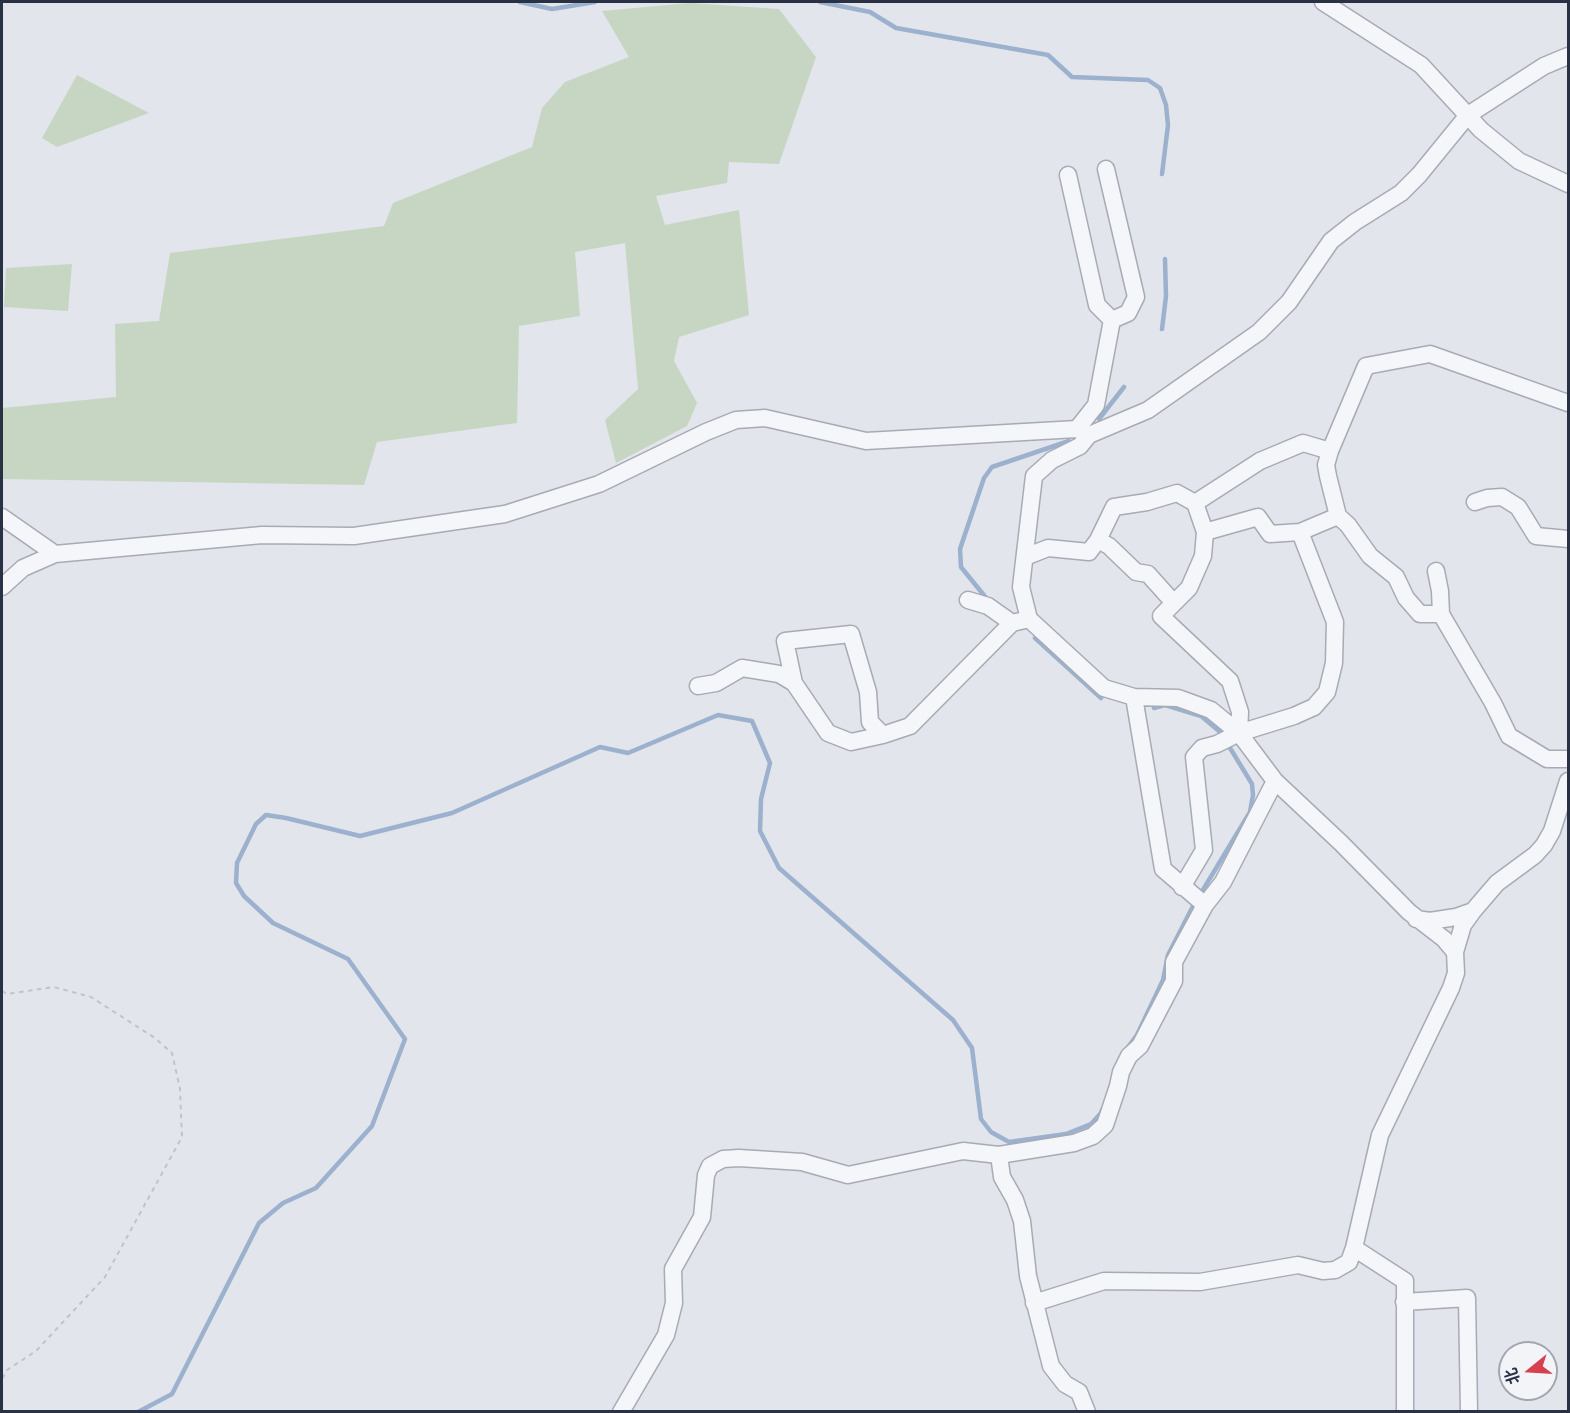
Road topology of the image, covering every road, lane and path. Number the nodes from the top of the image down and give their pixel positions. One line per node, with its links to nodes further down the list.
1 (1323, 2): 3 (street)
2 (1569, 56): 3 (street)
3 (1468, 115): 6 (street); 9 (street)
4 (1106, 169): 7 (street)
5 (1068, 175): 7 (street)
6 (1569, 184)
7 (1112, 320): 9 (street)
8 (1569, 403): 10 (street)
9 (1083, 432): 19 (street); 20 (street)
10 (1330, 451): 12 (street); 13 (street)
11 (1474, 502): 17 (street)
12 (1195, 503): 15 (street); 18 (street)
13 (1338, 516): 16 (street); 25 (street)
14 (2, 517): 19 (street)
15 (1205, 532): 16 (street); 24 (street)
16 (1300, 532): 31 (street)
17 (1569, 539)
18 (1098, 540): 20 (street); 24 (street)
19 (55, 554): 22 (street)
20 (1025, 557): 26 (street)
21 (1436, 571): 25 (street)
22 (2, 587)
23 (968, 600): 26 (street)
24 (1174, 603): 31 (street)
25 (1440, 614): 32 (street)
26 (1020, 621): 29 (street); 30 (street)
27 (794, 683): 28 (street); 30 (street); 30 (street)
28 (698, 686)
29 (1134, 698): 31 (street); 35 (street)
30 (883, 735)
31 (1230, 738): 33 (street); 35 (street)
32 (1569, 759)
33 (1275, 781): 35 (street); 37 (street)
34 (1569, 781): 36 (street)
35 (1195, 897): 40 (street)
36 (1473, 911): 37 (street); 38 (street)
37 (1416, 919): 38 (street)
38 (1455, 952): 41 (street)
39 (2, 991): 44 (path)
40 (999, 1155): 43 (street); 45 (street)
41 (1354, 1248): 42 (street); 43 (street)
42 (1404, 1302): 47 (street); 48 (street)
43 (1034, 1303): 46 (street)
44 (2, 1379)
45 (621, 1412)
46 (1087, 1412)
47 (1405, 1412)
48 (1469, 1412)

